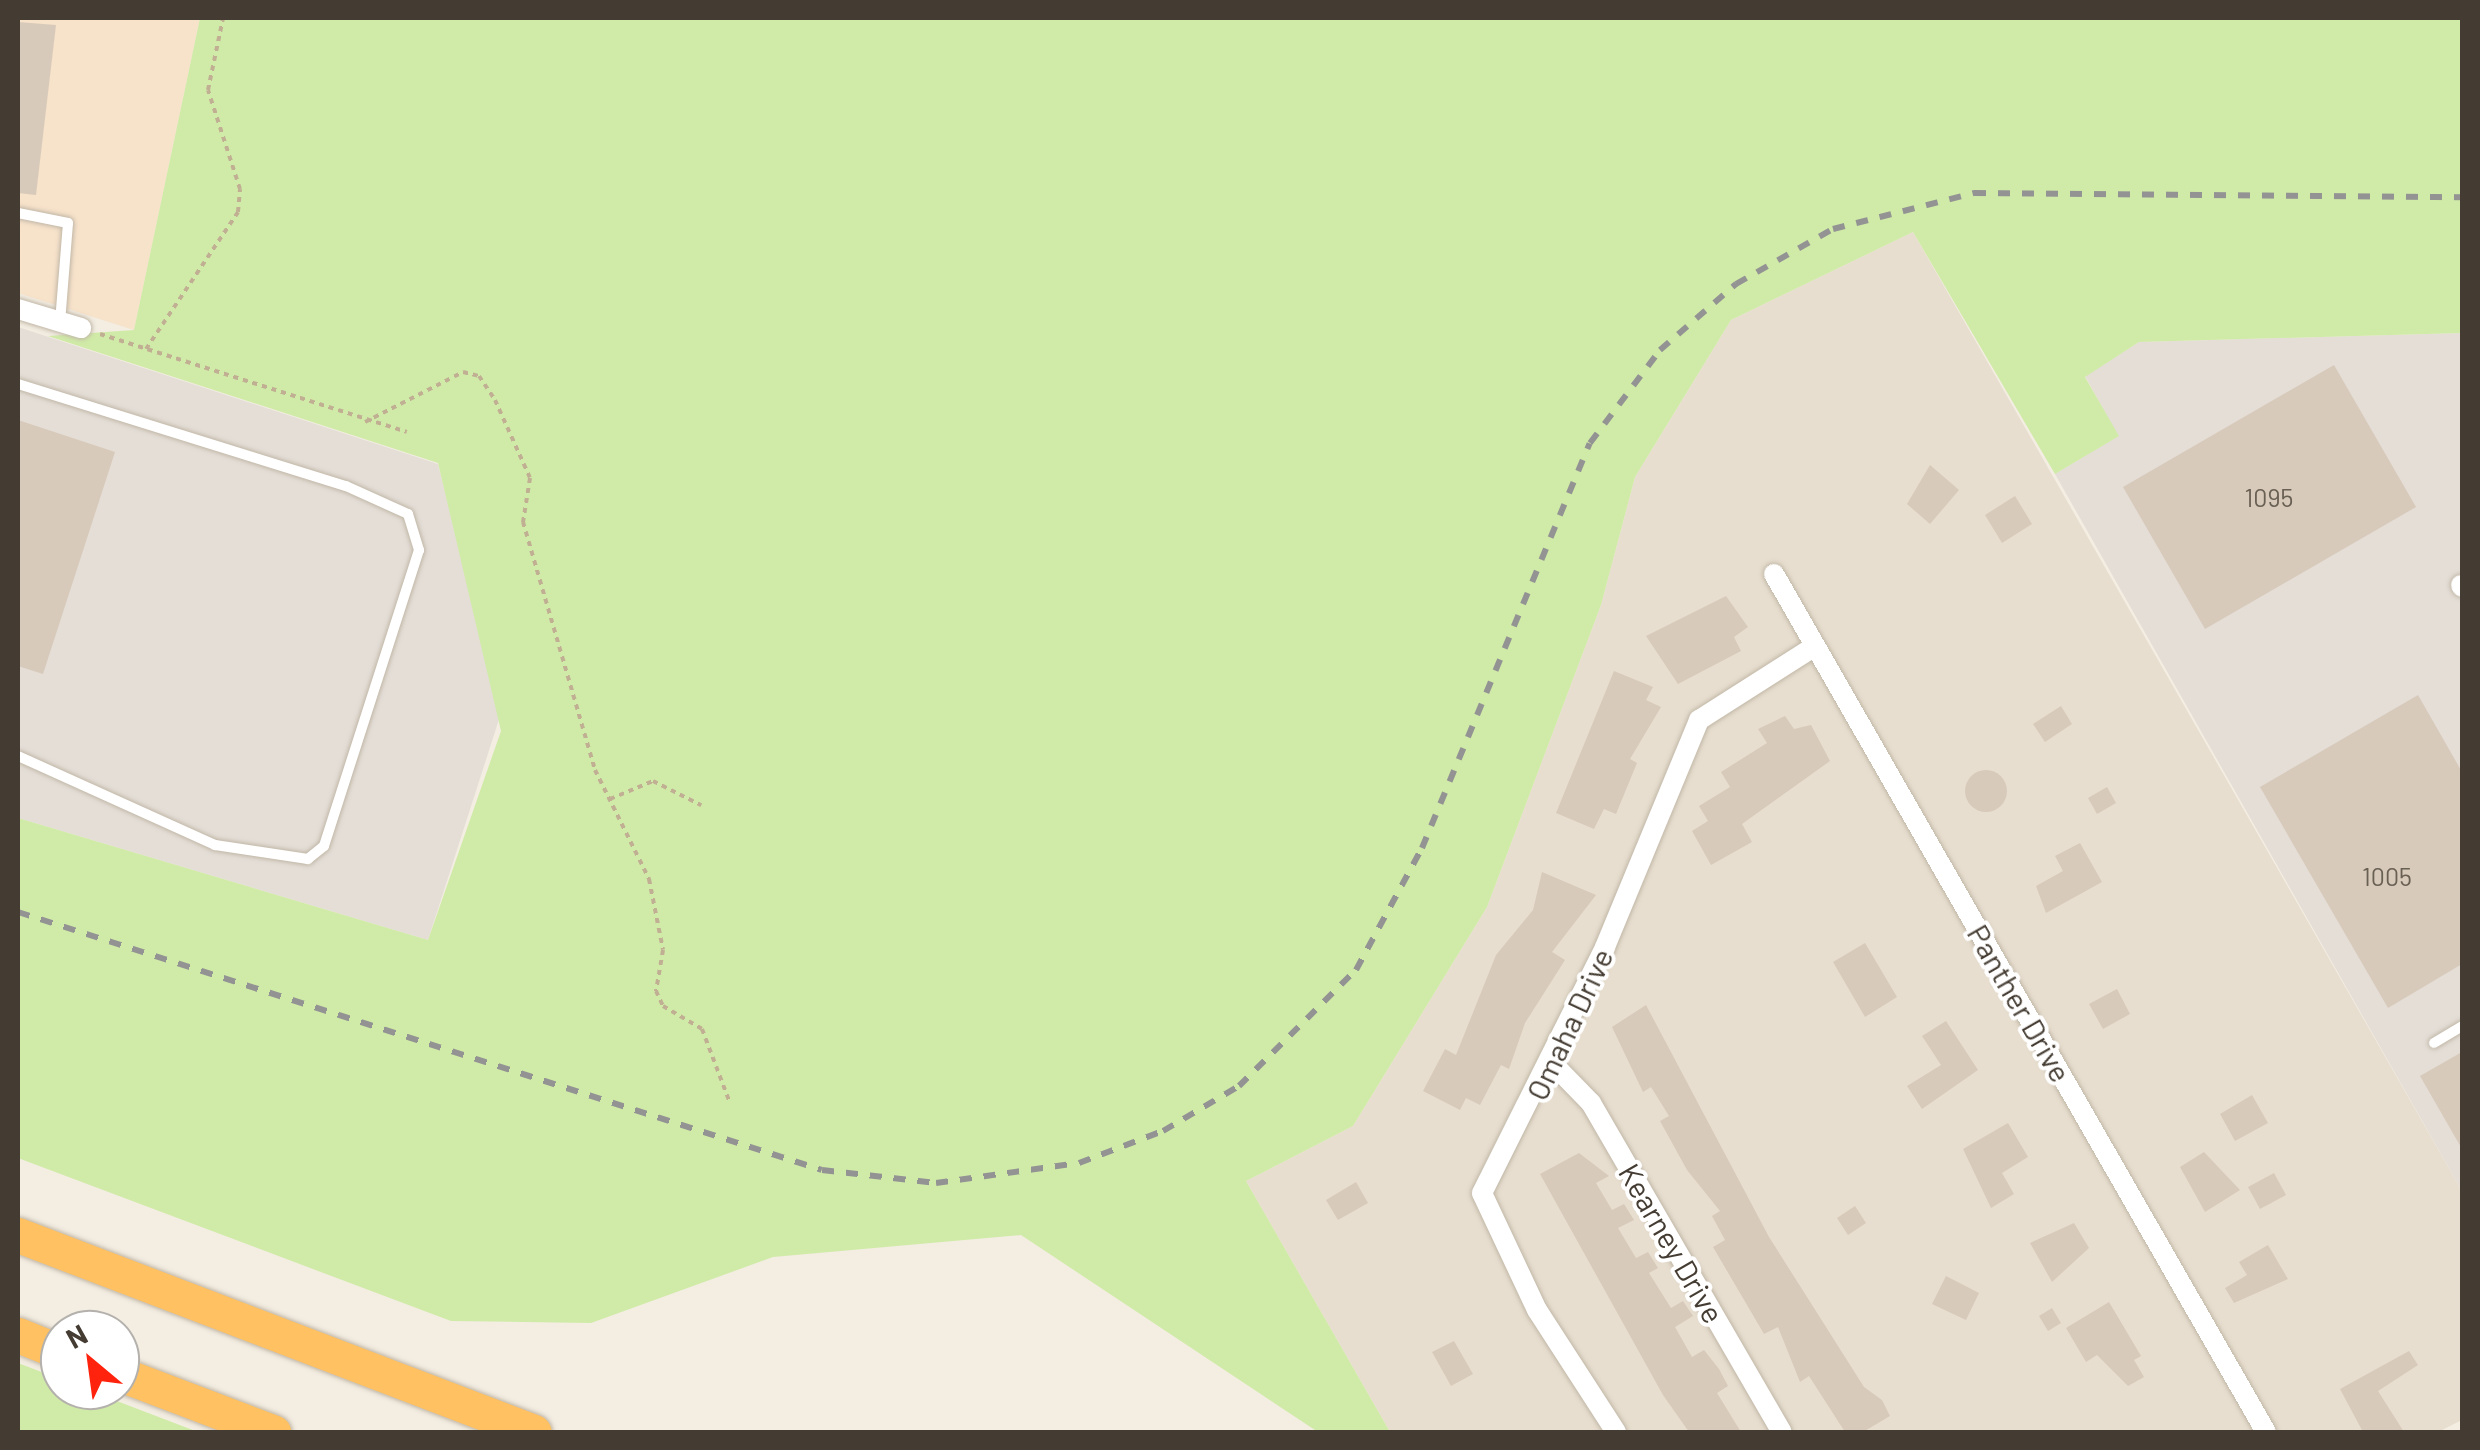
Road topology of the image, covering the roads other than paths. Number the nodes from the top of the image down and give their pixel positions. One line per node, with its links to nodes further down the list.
1 (18, 213): 3 (lane)
2 (18, 309): 3 (street)
3 (71, 325)
4 (18, 384): 7 (lane)
5 (1774, 574): 6 (street, Panther Drive)
6 (1812, 648): 10 (street, Omaha Drive); 17 (street, Panther Drive)
7 (18, 756)
8 (2462, 1026): 9 (lane)
9 (2434, 1043)
10 (1552, 1062): 15 (street, Omaha Drive); 16 (street, Kearney Drive)
11 (18, 1236): 14 (highway)
12 (140, 1382): 13 (highway)
13 (273, 1432)
14 (534, 1432)
15 (1616, 1432)
16 (1782, 1432)
17 (2266, 1432)

